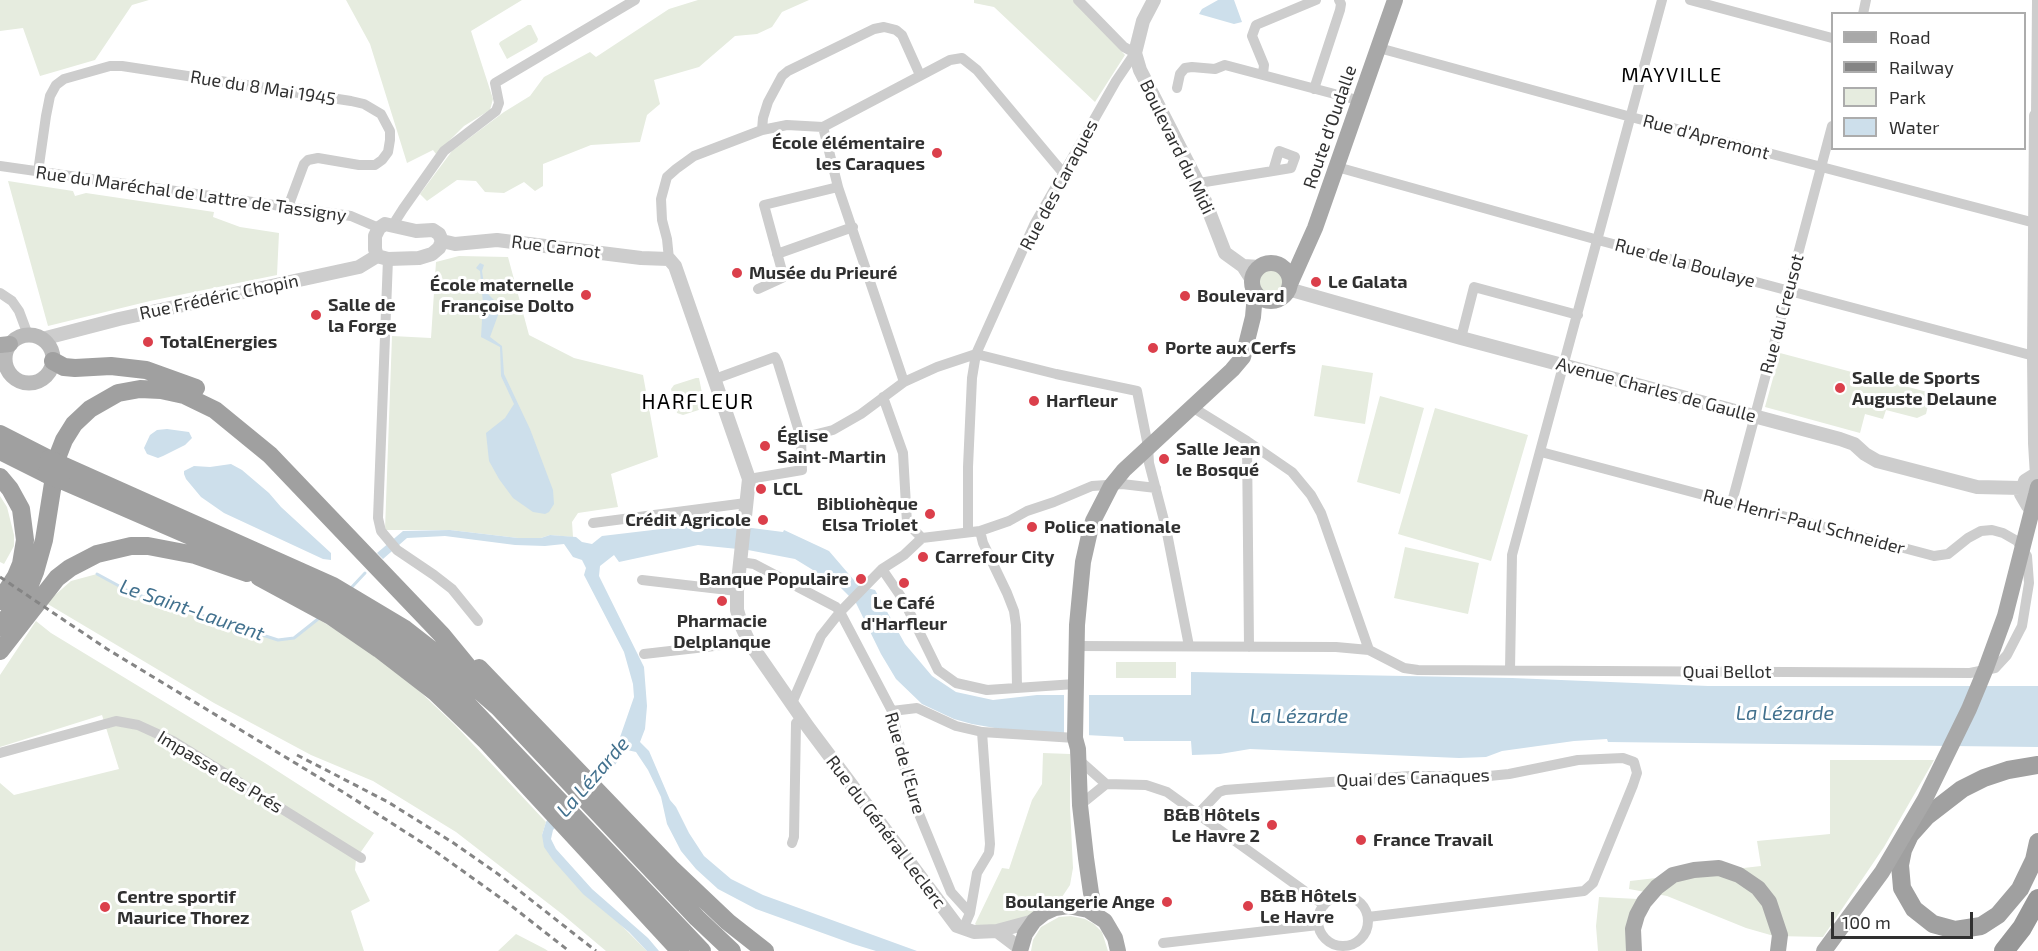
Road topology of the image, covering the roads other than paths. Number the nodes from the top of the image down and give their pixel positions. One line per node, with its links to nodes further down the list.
1 (635, 0): 35 (street)
2 (1078, 0): 12 (street)
3 (1154, 0): 12 (street)
4 (1316, 0): 13 (street)
5 (1339, 0): 16 (street)
6 (1395, 0): 11 (main road, Route d'Oudalle)
7 (1662, 0): 21 (street)
8 (1690, 0): 10 (street)
9 (2037, 0): 18 (street)
10 (1831, 37)
11 (1379, 48): 19 (main road, Route d'Oudalle); 21 (street, Rue d'Apremont)
12 (1135, 53): 30 (street, Rue des Caraques); 31 (street, Boulevard du Midi)
13 (1263, 74): 15 (street); 16 (street)
14 (920, 75): 22 (street); 23 (street); 30 (street)
15 (1177, 88)
16 (1314, 89): 19 (street)
17 (2026, 89): 18 (street)
18 (2036, 92): 20 (street)
19 (1361, 101): 26 (main road, Route d'Oudalle)
20 (2037, 116): 34 (street)
21 (1631, 117): 27 (street, Rue d'Apremont); 38 (street)
22 (822, 127): 23 (street); 32 (street)
23 (762, 130): 42 (street)
24 (1831, 133): 27 (street, Rue du Creusot)
25 (0, 166): 29 (street, Rue du Maréchal de Lattre de Tassigny)
26 (1337, 167): 38 (street, Rue de la Boulaye); 43 (main road, Route d'Oudalle)
27 (1821, 168): 34 (street, Rue d'Apremont); 46 (street, Rue du Creusot)
28 (1273, 171): 31 (street)
29 (38, 172): 33 (street, Rue du Maréchal de Lattre de Tassigny); 33 (street, Rue du 8 Mai 1945)
30 (1064, 174): 52 (street, Rue des Caraques)
31 (1198, 183): 44 (street, Boulevard du Midi)
32 (838, 187): 36 (street); 40 (street)
33 (288, 207): 37 (street, Rue du Maréchal de Lattre de Tassigny)
34 (2035, 223): 53 (street)
35 (395, 225): 37 (street); 39 (street, Rue Carnot)
36 (853, 227): 40 (street); 57 (street)
37 (379, 228): 41 (street)
38 (1598, 240): 46 (street, Rue de la Boulaye); 48 (street)
39 (442, 241): 41 (street); 42 (street, Rue Carnot)
40 (777, 254): 45 (street)
41 (382, 257): 51 (street, Rue Frédéric Chopin); 91 (street)
42 (669, 259): 56 (street)
43 (1291, 277): 44 (main road); 44 (main road); 49 (street, Avenue Charles de Gaulle)
44 (1256, 282): 59 (main road)
45 (758, 289)
46 (1788, 290): 53 (street, Rue de la Boulaye); 60 (street, Rue du Creusot)
47 (0, 293): 51 (street)
48 (1578, 315): 49 (street); 54 (street)
49 (1461, 338): 54 (street, Avenue Charles de Gaulle)
50 (5, 345): 51 (main road); 55 (main road)
51 (44, 346): 55 (main road); 67 (highway)
52 (976, 354): 57 (street); 64 (street); 80 (street, Rue des Caraques)
53 (2034, 356): 69 (street)
54 (1564, 365): 60 (street, Avenue Charles de Gaulle); 66 (street)
55 (4, 371)
56 (715, 379): 62 (street); 71 (street)
57 (904, 382): 58 (street)
58 (883, 397): 62 (street); 81 (street)
59 (1192, 407): 63 (street); 64 (main road)
60 (1755, 416): 74 (street, Avenue Charles de Gaulle); 75 (street, Rue du Creusot)
61 (0, 434): 68 (highway)
62 (801, 438): 71 (street)
63 (1247, 441): 97 (street); 98 (street)
64 (1148, 446): 72 (main road); 73 (street)
65 (0, 451): 68 (highway)
66 (1541, 452): 75 (street, Rue Henri-Paul Schneider); 101 (street)
67 (270, 454): 92 (highway); 93 (highway)
68 (54, 469): 90 (highway); 105 (highway)
69 (2038, 476): 74 (street)
70 (0, 477): 88 (highway)
71 (749, 479): 76 (street, Rue du Général Leclerc)
72 (1112, 486): 73 (street); 79 (street); 95 (main road)
73 (1156, 488): 96 (street)
74 (2030, 488): 77 (street); 144 (main road, bridge)
75 (1732, 502): 86 (street, Rue Henri-Paul Schneider)
76 (746, 503): 78 (street); 82 (street, Rue du Général Leclerc)
77 (2038, 508)
78 (592, 523)
79 (980, 531): 80 (street); 102 (street)
80 (968, 532): 81 (street)
81 (922, 538): 83 (street)
82 (740, 556): 87 (street, Rue du Général Leclerc); 89 (street)
83 (882, 569): 89 (street); 102 (street)
84 (259, 577): 90 (highway); 99 (highway); 116 (highway)
85 (642, 580): 87 (street)
86 (2029, 583): 101 (street, Quai Bellot)
87 (737, 591): 94 (street, Rue du Général Leclerc)
88 (0, 601)
89 (840, 612): 104 (street); 106 (street, Rue de l'Eure)
90 (355, 616): 116 (highway)
91 (478, 621)
92 (0, 627)
93 (442, 635): 105 (highway); 113 (highway)
94 (749, 642): 100 (street); 104 (street, Rue du Général Leclerc)
95 (1076, 646): 96 (street); 103 (main road)
96 (1189, 646): 97 (street)
97 (1249, 647): 98 (street)
98 (1369, 650): 101 (street, Quai Bellot)
99 (0, 651)
100 (644, 654)
101 (1510, 670)
102 (1017, 688): 103 (street)
103 (1075, 688): 109 (main road)
104 (792, 703): 107 (street, Rue du Général Leclerc)
105 (498, 708): 113 (highway)
106 (892, 711): 108 (street); 128 (street, Rue de l'Eure)
107 (801, 718): 121 (street); 133 (street, Rue du Général Leclerc)
108 (982, 732): 109 (street); 128 (street)
109 (1075, 738): 111 (main road)
110 (0, 753): 122 (street, Impasse des Prés)
111 (1079, 760): 114 (street); 117 (main road)
112 (2038, 765): 120 (highway)
113 (575, 780): 115 (highway)
114 (1106, 784): 117 (street); 118 (street)
115 (594, 799): 139 (highway); 140 (highway)
116 (552, 803): 119 (highway)
117 (1080, 805): 123 (main road)
118 (1198, 814): 126 (street); 130 (street, Quai des Canaques)
119 (569, 822): 137 (highway); 138 (highway)
120 (2038, 842)
121 (792, 843)
122 (361, 858)
123 (1086, 858): 127 (main road); 129 (main road)
124 (2038, 878): 145 (highway)
125 (2038, 899): 146 (highway)
126 (1324, 905): 130 (street); 132 (street)
127 (1068, 906): 129 (main road); 131 (main road)
128 (970, 913): 133 (street)
129 (1097, 915): 141 (main road)
130 (1368, 917): 132 (street)
131 (1034, 921): 134 (street); 136 (main road)
132 (1318, 924): 135 (street)
133 (963, 929): 134 (street)
134 (997, 931): 136 (street)
135 (1163, 943)
136 (1020, 950)
137 (680, 951)
138 (702, 951)
139 (732, 951)
140 (765, 951)
141 (1118, 951)
142 (1634, 951): 143 (main road)
143 (1778, 951)
144 (1824, 951)
145 (1993, 951)
146 (2004, 951)

